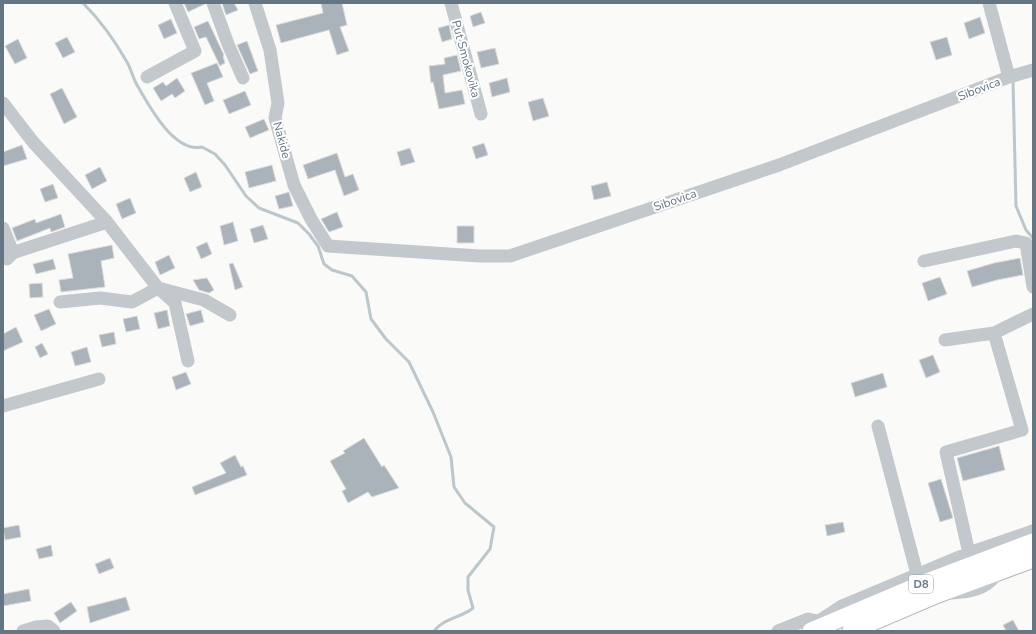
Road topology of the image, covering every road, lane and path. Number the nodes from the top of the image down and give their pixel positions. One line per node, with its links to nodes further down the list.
1 (175, 3): 7 (street)
2 (213, 3): 9 (street)
3 (255, 3): 14 (street, Nakide)
4 (451, 3): 11 (street, Put Smokovika)
5 (989, 3): 8 (street)
6 (1033, 70): 8 (street, Sibovica)
7 (147, 77)
8 (1009, 77): 14 (street, Sibovica)
9 (243, 78)
10 (3, 103): 12 (street)
11 (481, 114)
12 (107, 222): 15 (street); 19 (street)
13 (3, 228): 15 (street)
14 (328, 246)
15 (8, 255): 17 (street)
16 (924, 261): 18 (street)
17 (3, 262)
18 (1033, 287)
19 (158, 288): 20 (street); 22 (street); 25 (street)
20 (60, 302)
21 (1033, 314): 23 (street)
22 (230, 315)
23 (994, 333): 24 (street); 31 (street)
24 (945, 340)
25 (188, 361)
26 (99, 379): 27 (street)
27 (3, 406)
28 (878, 426): 33 (street)
29 (1033, 531): 31 (street)
30 (1033, 542): 34 (main road, D8)
31 (969, 554): 33 (street)
32 (1033, 559): 39 (main road, D8)
33 (917, 574): 34 (street)
34 (814, 626): 37 (street); 38 (street)
35 (23, 631): 36 (street)
36 (54, 631)
37 (778, 631)
38 (807, 631)
39 (850, 631)

